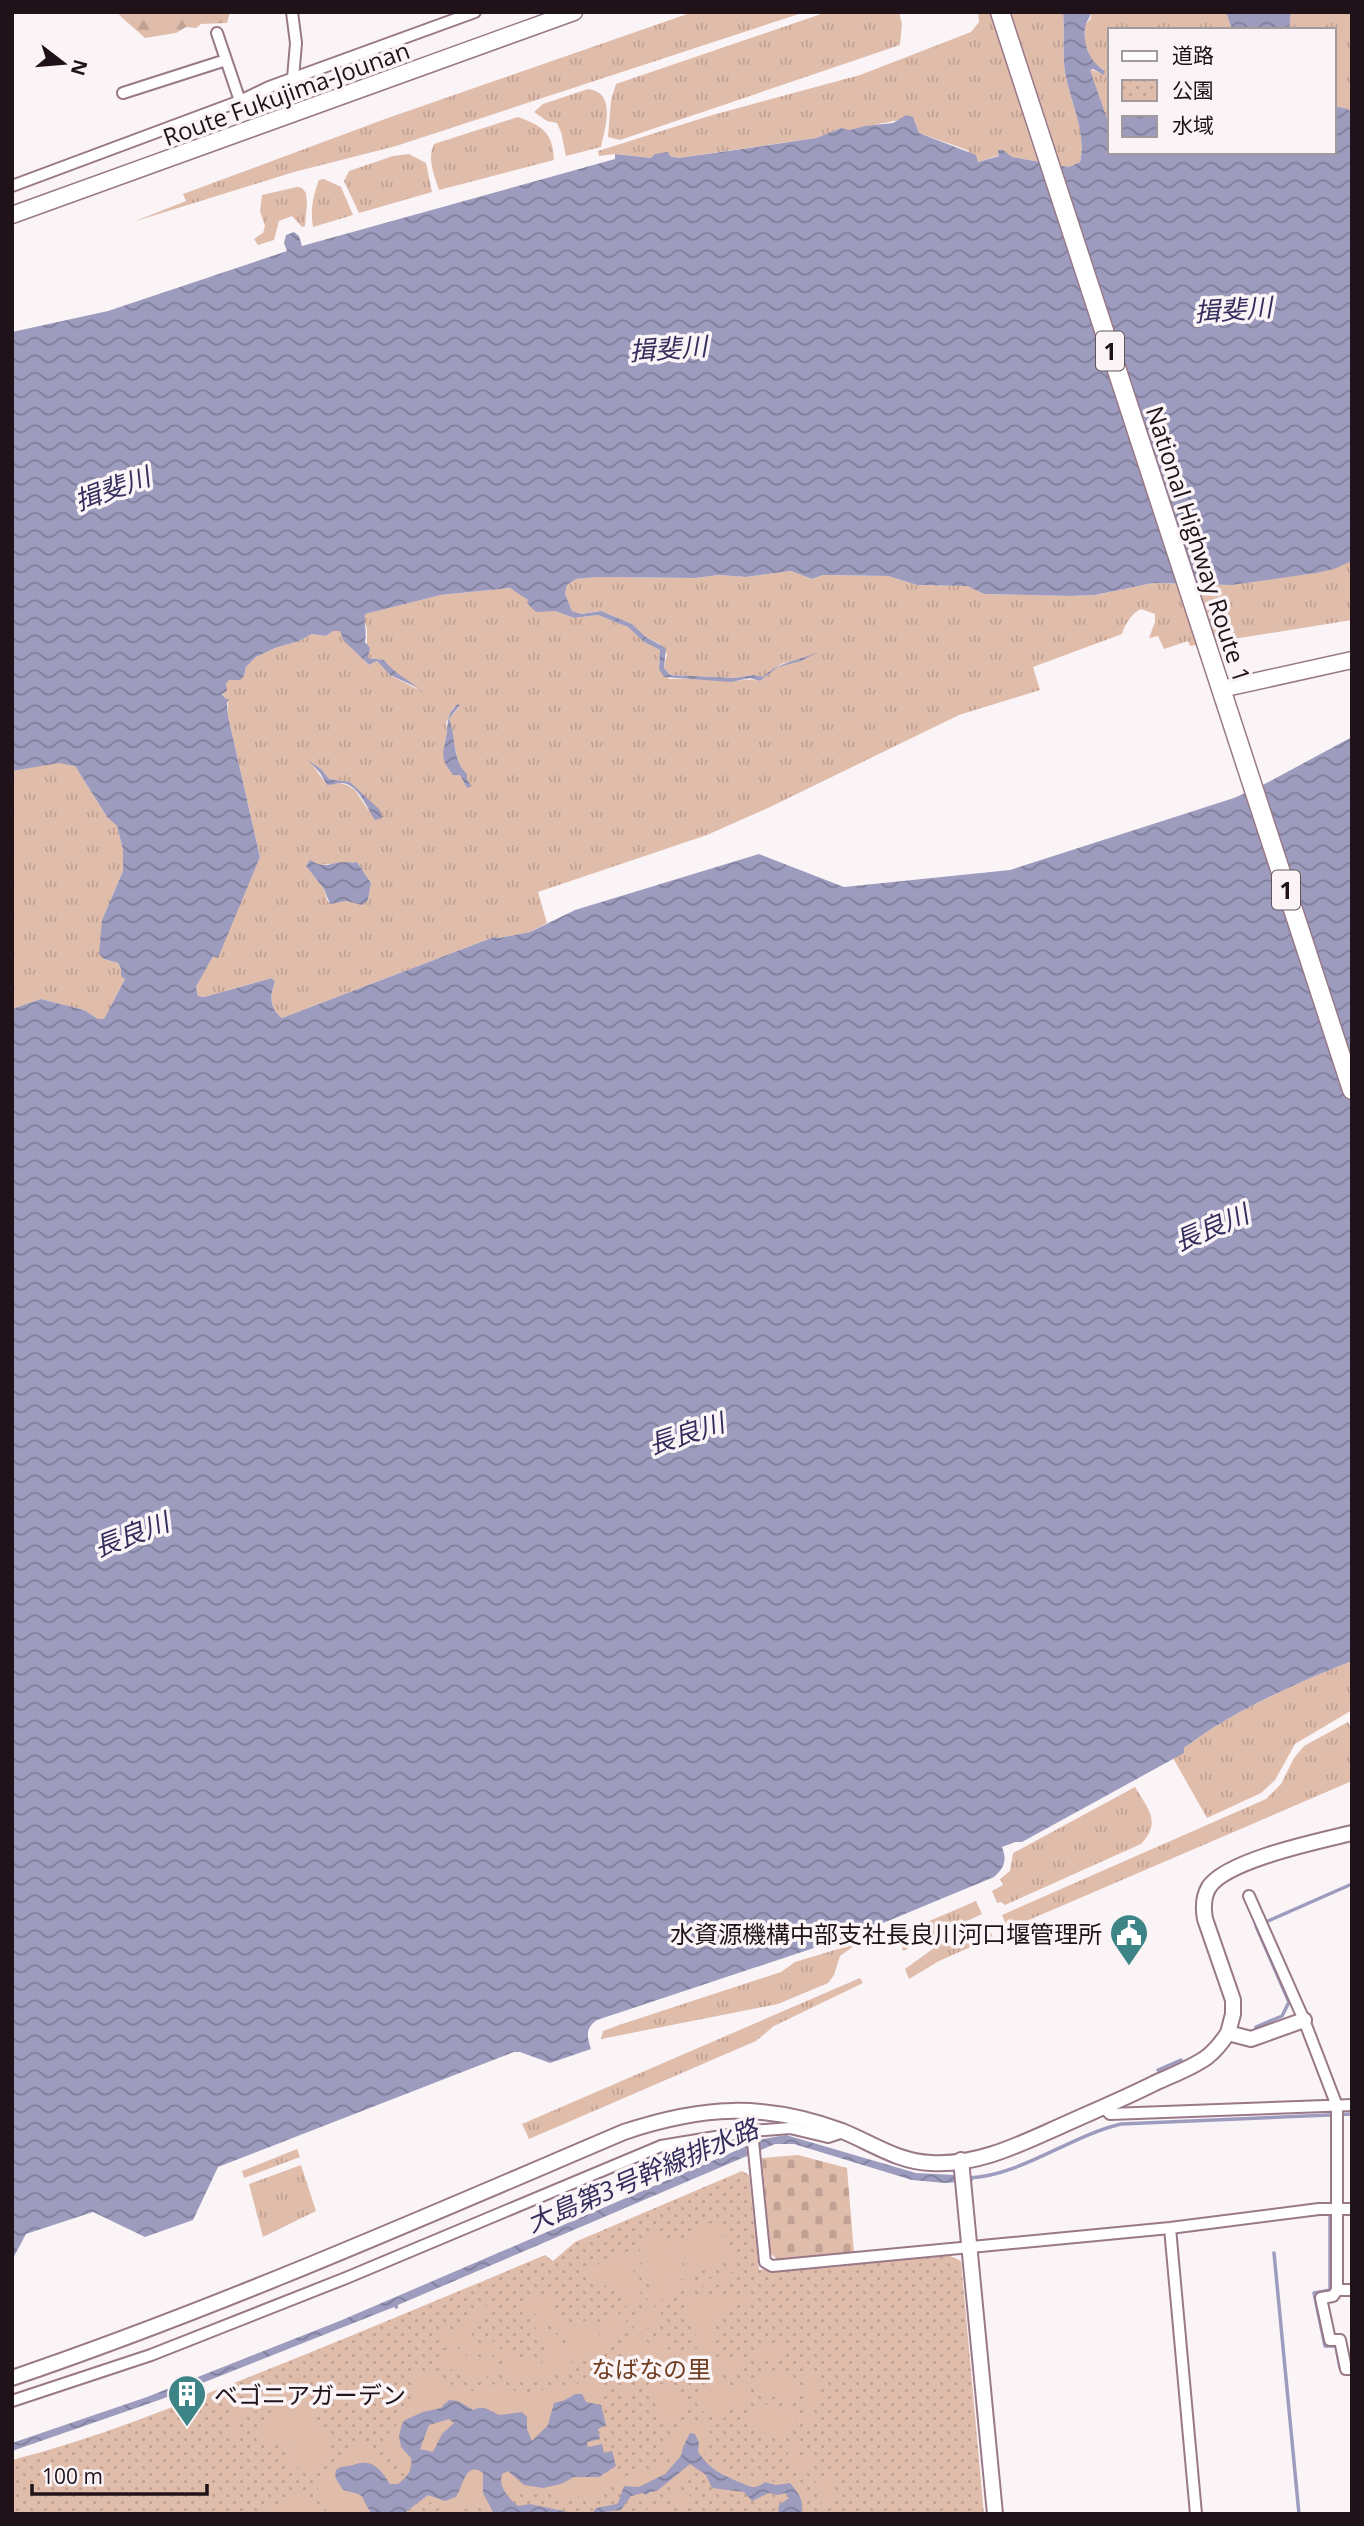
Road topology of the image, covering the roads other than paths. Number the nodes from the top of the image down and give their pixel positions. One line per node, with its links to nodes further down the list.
1 (292, 12): 7 (street)
2 (475, 12): 7 (street)
3 (574, 12): 11 (main road, Route Fukujima-Jounan)
4 (1000, 12): 13 (highway, National Highway Route 1 / 1)
5 (217, 33): 6 (street)
6 (226, 60): 8 (street); 9 (street)
7 (293, 78): 9 (street)
8 (123, 93)
9 (240, 102): 10 (street)
10 (12, 186)
11 (12, 215)
12 (1352, 660): 13 (main road)
13 (1226, 688): 14 (highway, National Highway Route 1 / 1)
14 (1352, 1090)
15 (1352, 1833): 18 (street)
16 (1249, 1896): 17 (street)
17 (1304, 2020): 18 (street); 21 (street)
18 (1228, 2033): 20 (street)
19 (1352, 2105): 21 (street)
20 (1103, 2107): 21 (street); 24 (street)
21 (1337, 2112): 26 (street)
22 (844, 2132): 23 (street); 24 (street); 32 (street)
23 (752, 2136): 28 (street); 33 (street)
24 (961, 2165): 28 (street)
25 (1352, 2208): 26 (street)
26 (1338, 2209): 27 (street); 29 (street)
27 (1170, 2228): 28 (street); 35 (street)
28 (970, 2246): 34 (street)
29 (1337, 2290): 30 (street); 31 (street)
30 (1352, 2290)
31 (1352, 2368)
32 (12, 2378)
33 (12, 2401)
34 (995, 2514)
35 (1196, 2514)

